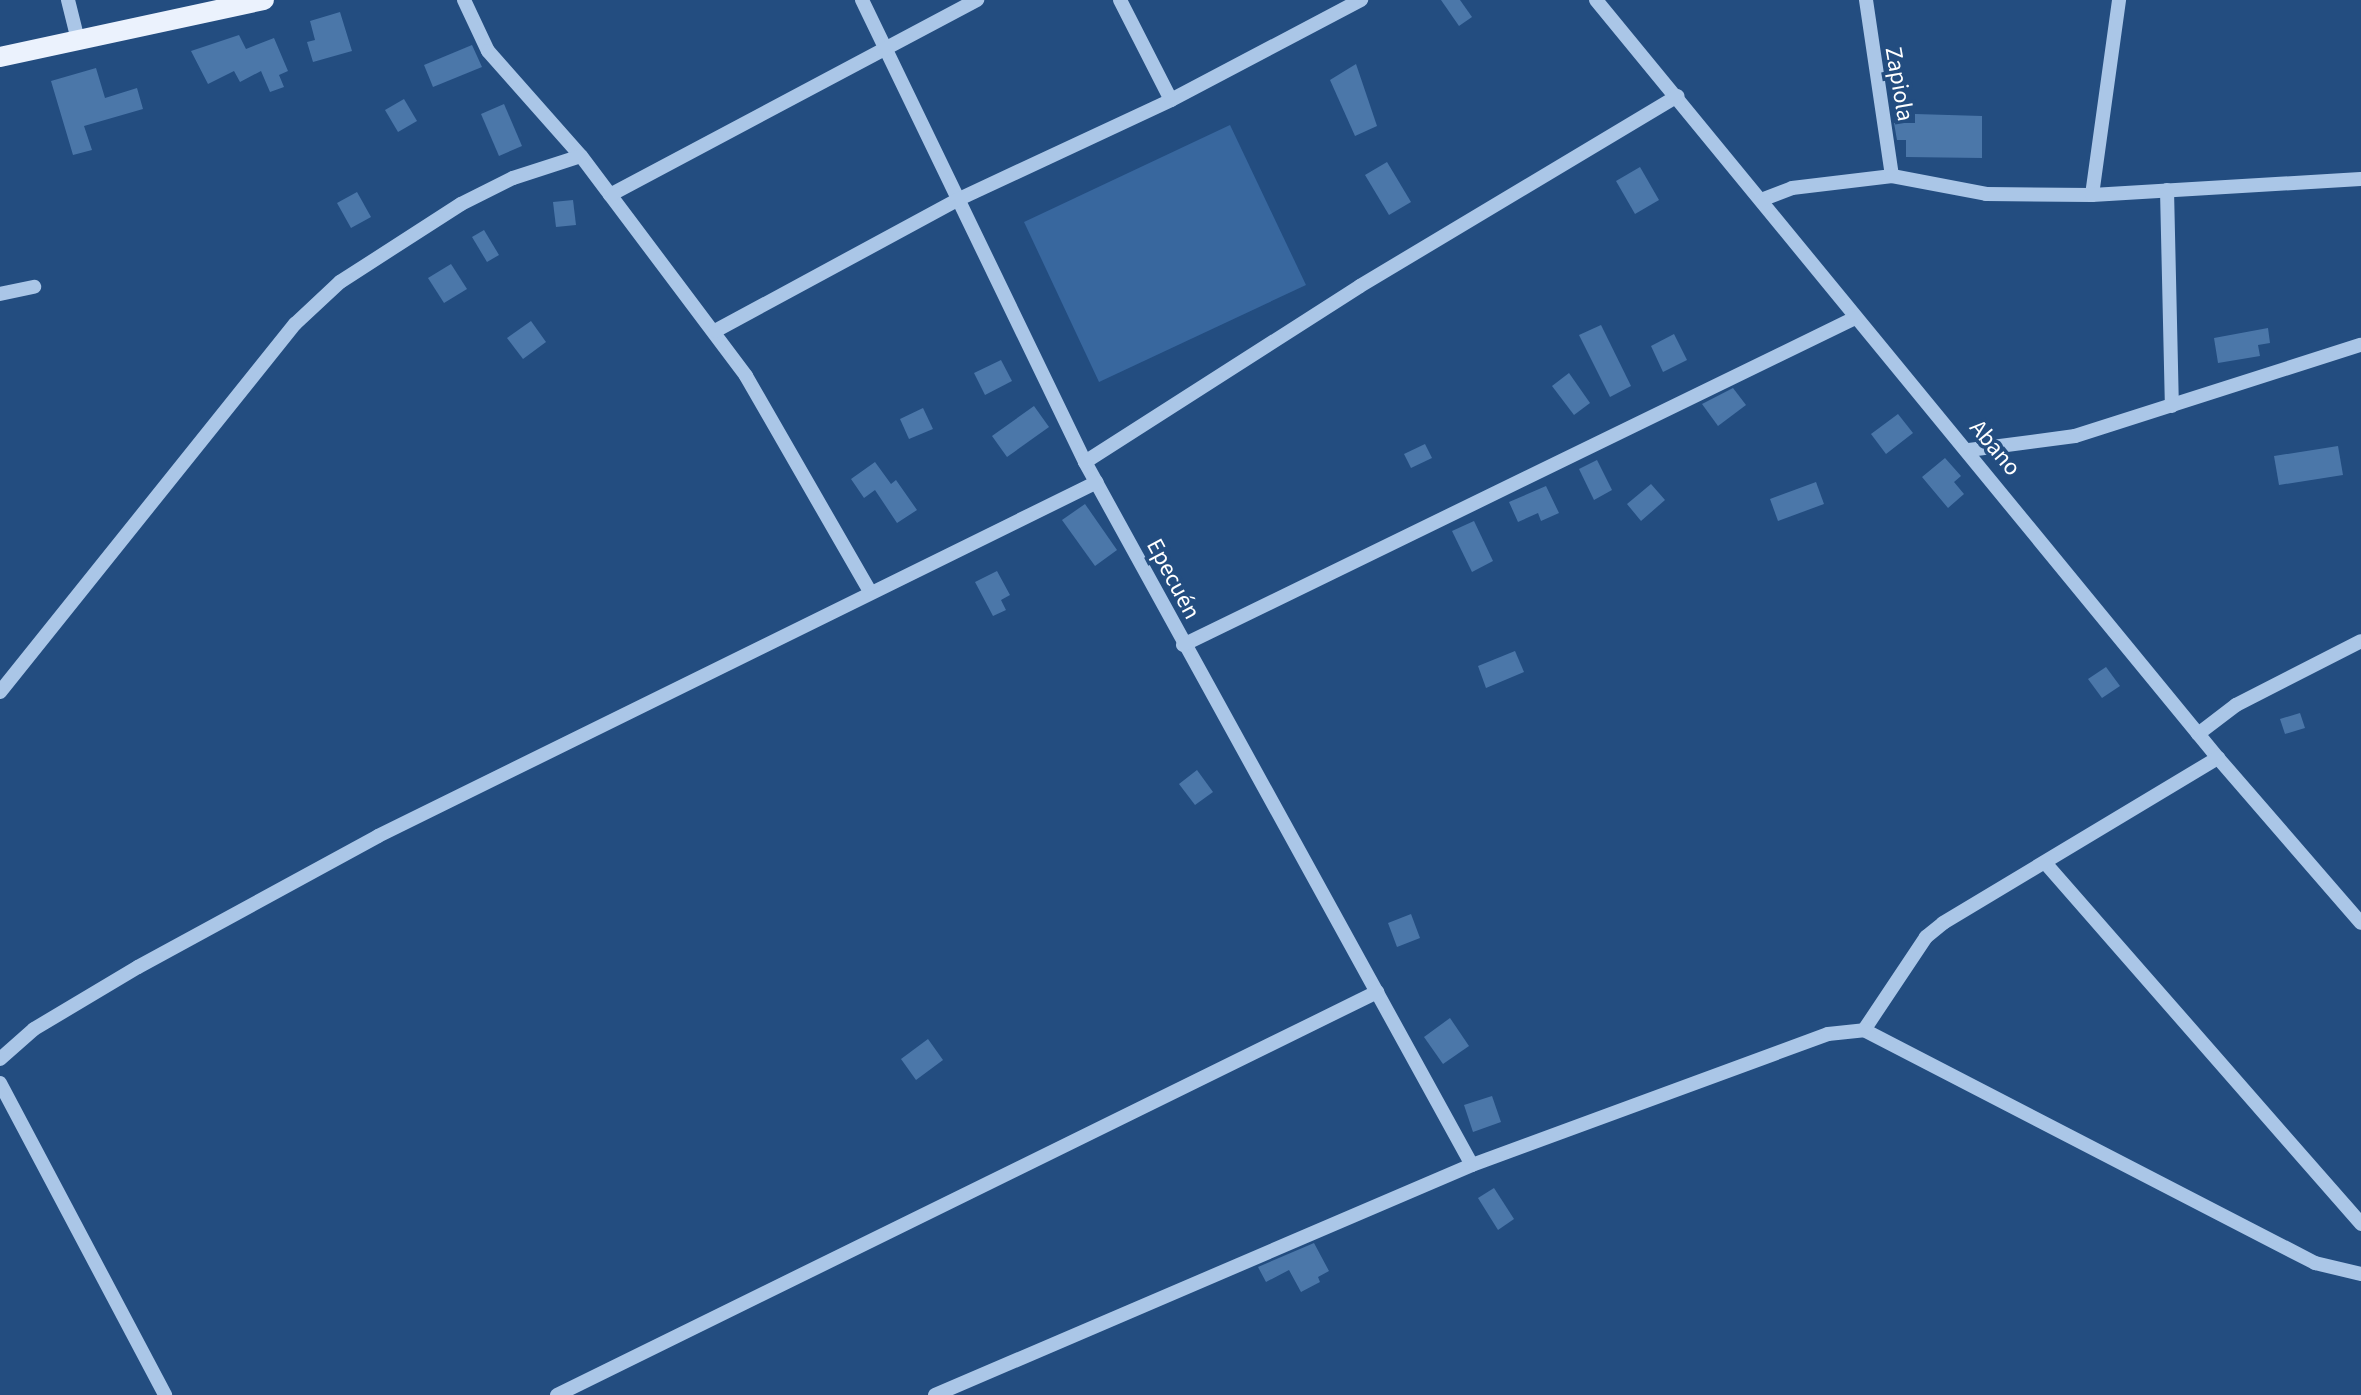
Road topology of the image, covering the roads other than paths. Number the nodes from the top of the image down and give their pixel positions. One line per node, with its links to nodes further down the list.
1 (68, 0): 11 (street)
2 (264, 0): 11 (main road)
3 (464, 0): 16 (street)
4 (862, 0): 12 (street, Epecuén)
5 (977, 0): 12 (street)
6 (1120, 0): 15 (street)
7 (1361, 0): 15 (street)
8 (1596, 0): 14 (street, Abano)
9 (1866, 0): 17 (street, Zapiola)
10 (2119, 0): 21 (street)
11 (78, 40): 13 (main road)
12 (884, 49): 20 (street); 22 (street, Epecuén)
13 (0, 57)
14 (1678, 96): 23 (street, Abano); 31 (street)
15 (1171, 100): 22 (street)
16 (581, 156): 20 (street); 36 (street)
17 (1892, 176): 21 (street); 23 (street)
18 (2361, 179): 19 (street)
19 (2167, 190): 21 (street); 29 (street)
20 (610, 195): 27 (street)
21 (2092, 195)
22 (957, 200): 27 (street); 31 (street, Epecuén)
23 (1761, 200): 26 (street, Abano)
24 (34, 287): 25 (street)
25 (0, 294)
26 (1855, 318): 30 (street, Abano); 35 (street)
27 (715, 331): 33 (street)
28 (2361, 345): 29 (street)
29 (2172, 406): 30 (street)
30 (1969, 450): 37 (street, Abano)
31 (1085, 462): 32 (street, Epecuén)
32 (1097, 482): 33 (street); 35 (street, Epecuén)
33 (870, 592): 43 (street)
34 (2361, 641): 37 (street)
35 (1183, 645): 41 (street, Epecuén)
36 (0, 692)
37 (2198, 734): 38 (street, Abano)
38 (2218, 758): 39 (street); 40 (street, Abano)
39 (2047, 865): 42 (street); 46 (street)
40 (2361, 923)
41 (1377, 992): 45 (street, Epecuén); 49 (street)
42 (1864, 1030): 45 (street); 47 (street)
43 (0, 1059)
44 (0, 1083): 48 (street)
45 (1472, 1165): 50 (street)
46 (2361, 1224)
47 (2361, 1274)
48 (165, 1395)
49 (557, 1395)
50 (935, 1395)

